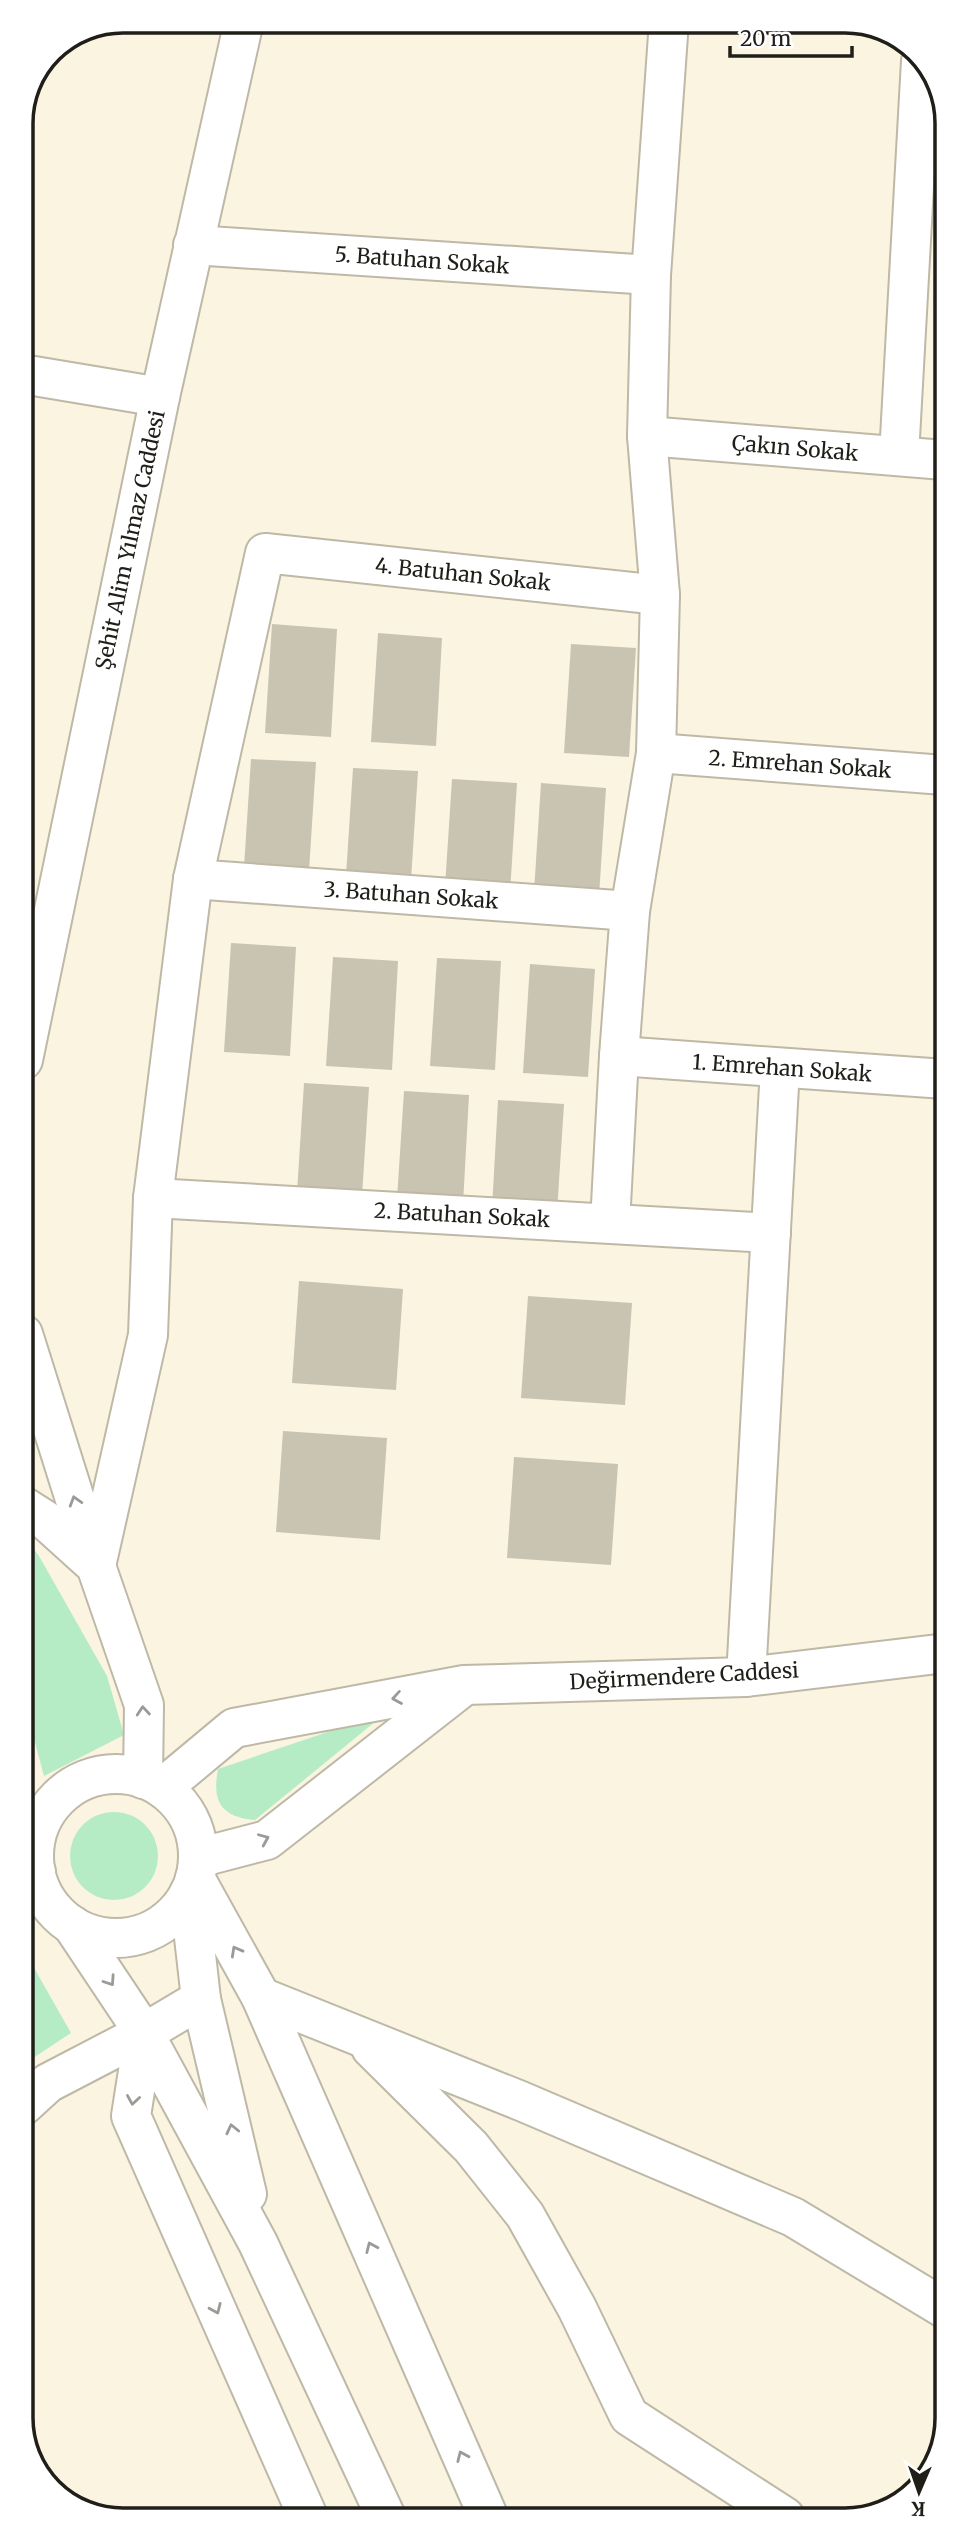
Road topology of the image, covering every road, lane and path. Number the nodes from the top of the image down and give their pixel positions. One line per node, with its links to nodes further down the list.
1 (241, 33): 5 (main road, Şehit Alim Yılmaz Caddesi)
2 (668, 33): 6 (main road)
3 (923, 78): 4 (main road)
4 (930, 145): 10 (main road)
5 (193, 245): 6 (main road, 5. Batuhan Sokak); 8 (main road, Şehit Alim Yılmaz Caddesi)
6 (651, 275): 9 (main road)
7 (33, 376): 8 (main road)
8 (160, 397): 17 (main road, Şehit Alim Yılmaz Caddesi)
9 (647, 436): 10 (main road, Çakın Sokak); 12 (main road)
10 (899, 456): 11 (main road, Çakın Sokak)
11 (935, 459)
12 (660, 595): 13 (main road); 15 (main road, 4. Batuhan Sokak)
13 (656, 753): 14 (main road, 2. Emrehan Sokak); 16 (main road)
14 (935, 774)
15 (193, 879): 16 (main road, 3. Batuhan Sokak); 21 (main road)
16 (630, 911): 18 (main road)
17 (33, 1011)
18 (619, 1056): 19 (main road, 1. Emrehan Sokak); 22 (main road)
19 (780, 1068): 20 (main road, 1. Emrehan Sokak); 23 (main road)
20 (935, 1078)
21 (153, 1198): 22 (main road, 2. Batuhan Sokak); 26 (main road)
22 (610, 1223): 23 (main road, 2. Batuhan Sokak)
23 (771, 1233): 28 (main road)
24 (33, 1366): 26 (main road, one-way to 24)
25 (33, 1512): 26 (main road)
26 (96, 1566): 30 (main road, one-way to 26)
27 (935, 1654): 28 (main road, Değirmendere Caddesi)
28 (746, 1677): 29 (main road, Değirmendere Caddesi)
29 (464, 1685): 30 (main road, Değirmendere Caddesi, one-way to 30); 33 (main road, one-way to 29)
30 (152, 1783): 31 (main road); 33 (main road)
31 (33, 1862)
32 (33, 1876): 34 (main road)
33 (194, 1876): 34 (main road); 35 (main road, one-way to 33); 36 (main road)
34 (72, 1925): 37 (main road, one-way to 37)
35 (261, 1997): 38 (main road); 44 (main road, one-way to 35)
36 (201, 1998): 37 (main road); 40 (main road, one-way to 36)
37 (144, 2033): 39 (main road); 40 (main road); 42 (main road, one-way to 42)
38 (360, 2037): 41 (main road); 45 (main road)
39 (33, 2097)
40 (258, 2244): 43 (main road)
41 (935, 2304)
42 (304, 2508)
43 (382, 2508)
44 (485, 2508)
45 (771, 2508)

